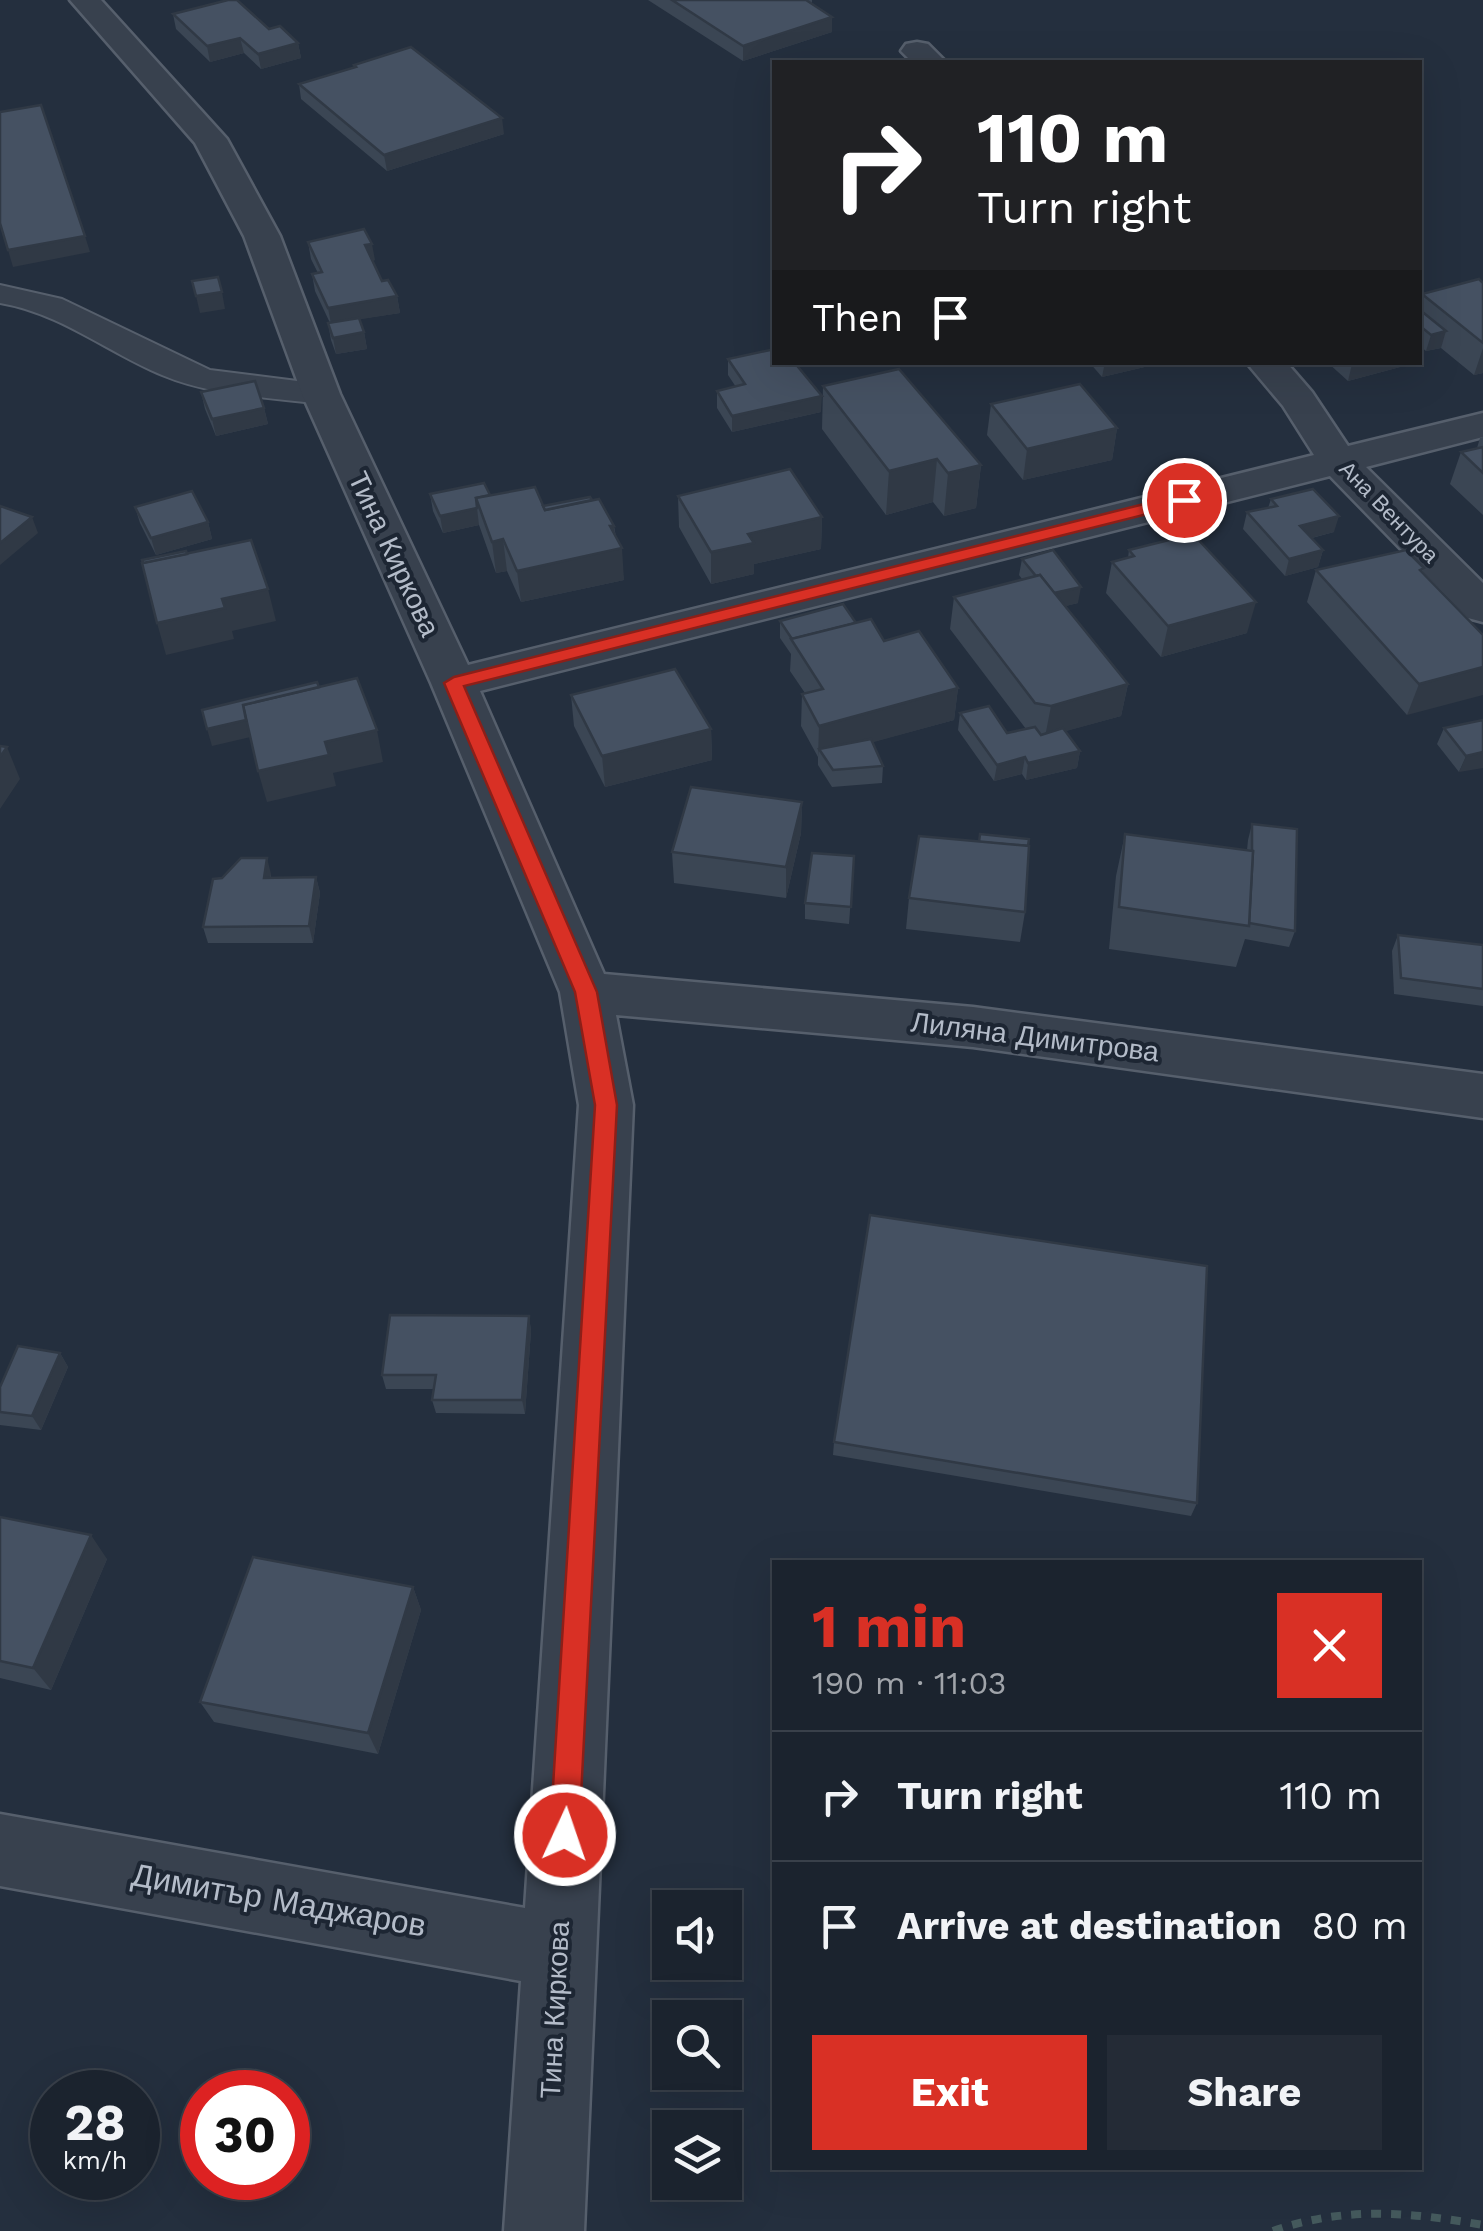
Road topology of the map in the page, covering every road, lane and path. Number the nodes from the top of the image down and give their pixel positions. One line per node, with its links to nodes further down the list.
1 (85, 0): 4 (street, Тина Киркова)
2 (0, 294): 4 (lane)
3 (1268, 365): 6 (street, Ана Вентура)
4 (320, 394): 8 (street, Тина Киркова)
5 (1483, 425): 6 (street)
6 (1338, 461): 7 (street, Ана Вентура); 8 (street)
7 (1483, 608)
8 (454, 683): 9 (street, Тина Киркова)
9 (586, 992): 10 (street, Лиляна Димитрова); 12 (street, Тина Киркова)
10 (1483, 1096)
11 (0, 1850): 12 (street, Димитър Маджаров)
12 (558, 1951): 14 (street, Тина Киркова)
13 (1483, 2224): 15 (path)
14 (544, 2231)
15 (1273, 2231)

